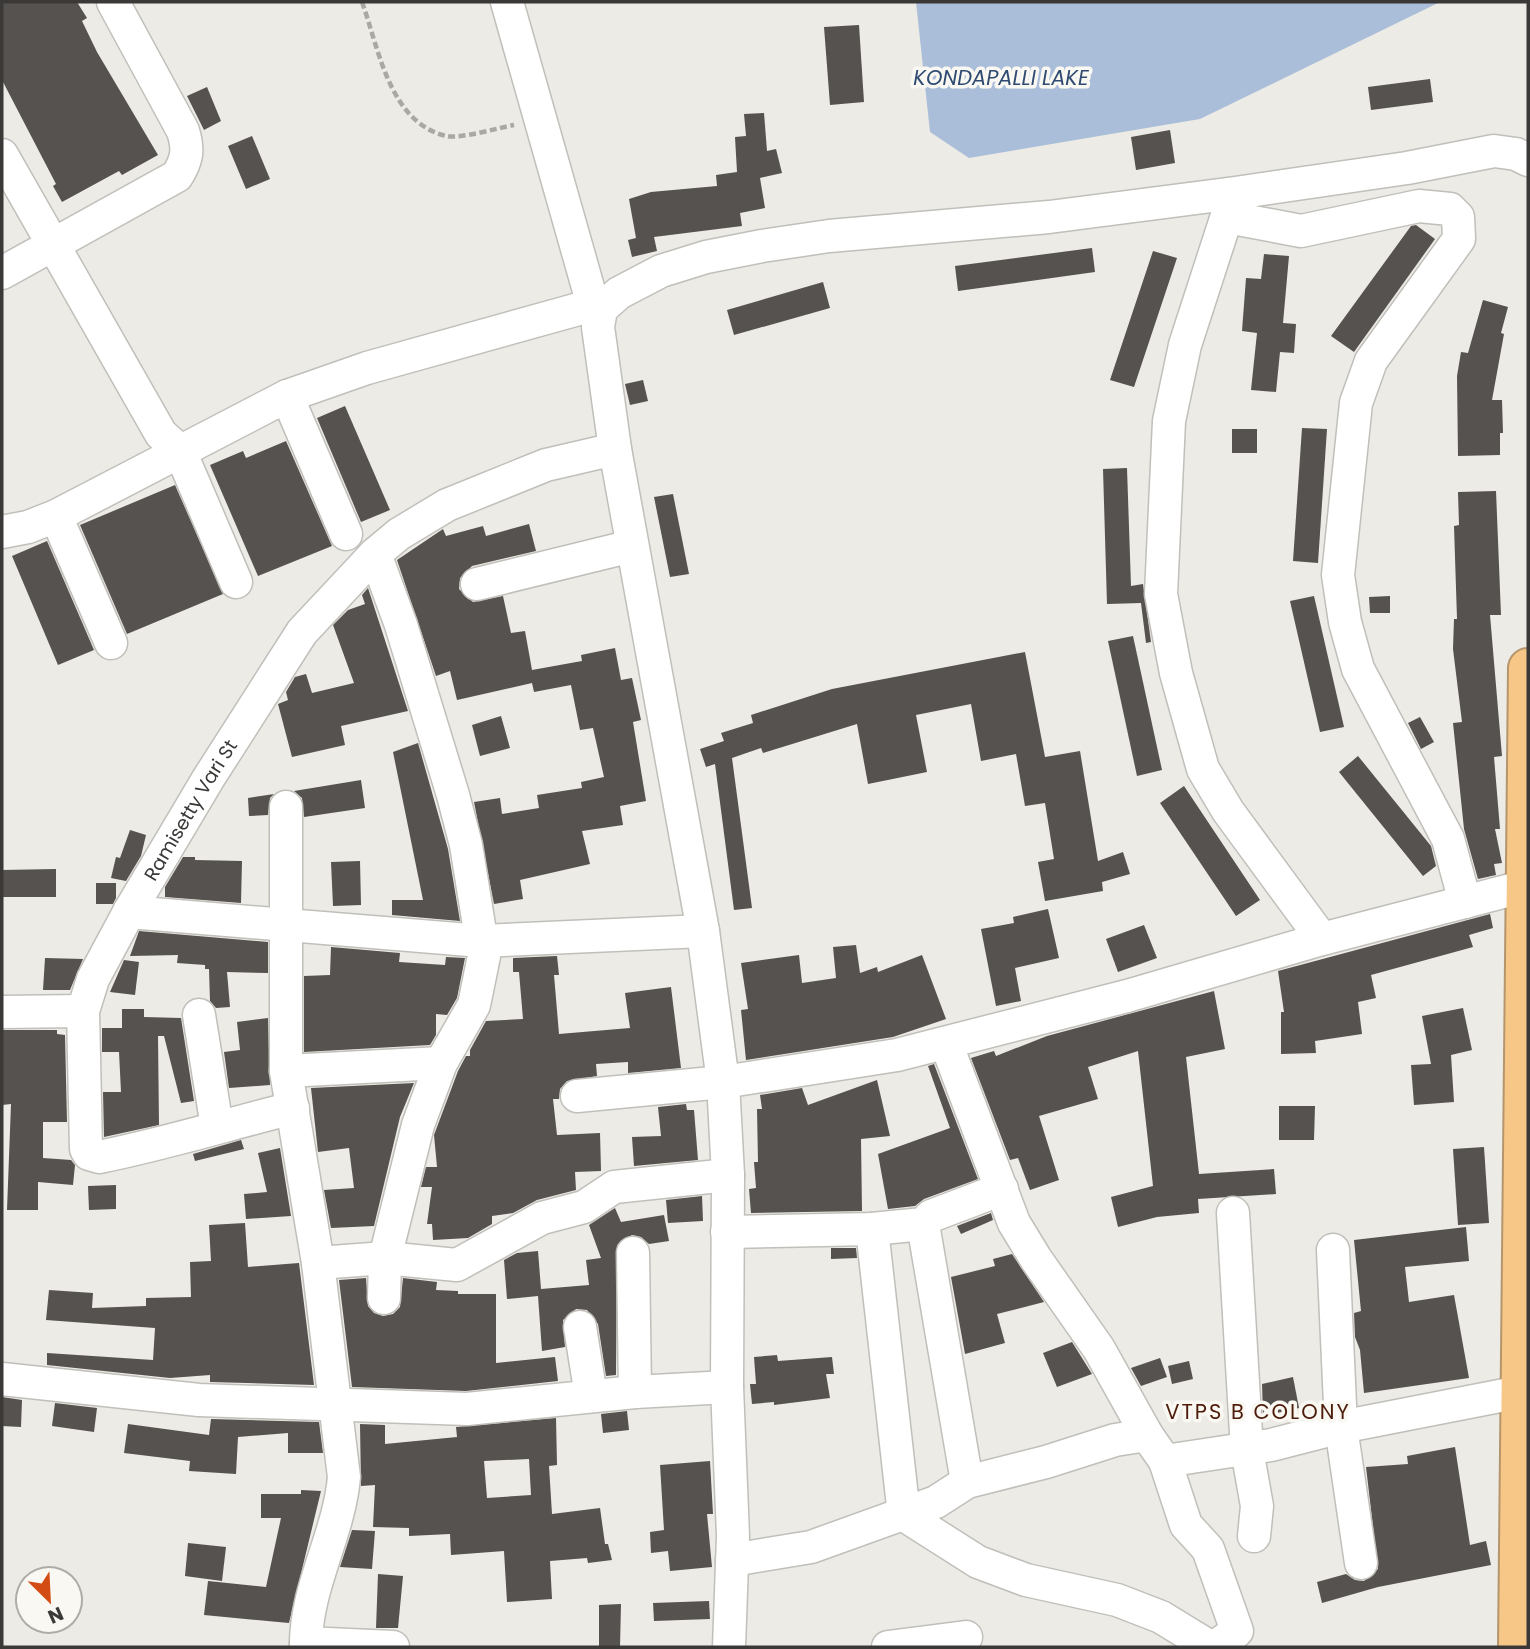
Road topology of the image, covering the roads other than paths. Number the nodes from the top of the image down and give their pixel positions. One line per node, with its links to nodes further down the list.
1 (113, 2): 6 (street)
2 (507, 2): 8 (street)
3 (2, 155): 6 (street)
4 (1528, 160): 5 (street)
5 (1231, 205): 8 (street); 23 (street); 27 (street)
6 (52, 246): 7 (street); 11 (street)
7 (2, 273)
8 (597, 307): 9 (street); 10 (street)
9 (287, 396): 11 (street); 14 (street)
10 (615, 449): 15 (street); 16 (street, Ramisetty Vari St)
11 (180, 451): 12 (street); 17 (street)
12 (56, 516): 13 (street); 19 (street)
13 (2, 532)
14 (346, 534)
15 (632, 546): 18 (street); 26 (street)
16 (375, 554): 24 (street, Ramisetty Vari St); 28 (street)
17 (236, 582)
18 (477, 584)
19 (111, 643)
20 (1528, 668): 22 (highway)
21 (286, 807): 25 (street)
22 (1526, 886): 23 (street); 54 (highway)
23 (1465, 902): 27 (street)
24 (128, 912): 25 (street); 29 (street, Ramisetty Vari St)
25 (284, 924): 28 (street); 34 (street)
26 (703, 932): 28 (street); 35 (street)
27 (1322, 939): 32 (street)
28 (481, 941): 33 (street)
29 (83, 1011): 30 (street); 38 (street, Ramisetty Vari St)
30 (2, 1012)
31 (199, 1016): 38 (street)
32 (946, 1043): 35 (street); 40 (street)
33 (440, 1063): 34 (street); 47 (street)
34 (286, 1071): 37 (street)
35 (723, 1082): 36 (street); 39 (street)
36 (577, 1096)
37 (293, 1108): 38 (street, Ramisetty Vari St); 48 (street)
38 (217, 1127)
39 (728, 1175): 44 (street); 47 (street)
40 (1002, 1189): 42 (street); 58 (street)
41 (1233, 1213): 59 (street)
42 (923, 1224): 43 (street); 61 (street)
43 (872, 1229): 44 (street); 62 (street)
44 (727, 1232): 52 (street)
45 (1333, 1250): 57 (street)
46 (634, 1253): 53 (street)
47 (385, 1258): 48 (street); 49 (street)
48 (318, 1263): 56 (street)
49 (384, 1298)
50 (580, 1327): 55 (street)
51 (2, 1379): 56 (street)
52 (727, 1387): 53 (street); 64 (street)
53 (635, 1392): 55 (street)
54 (1520, 1392): 57 (street); 73 (highway)
55 (591, 1396): 56 (street)
56 (335, 1403): 67 (street)
57 (1341, 1427): 59 (street); 65 (street)
58 (1147, 1434): 60 (street); 61 (street)
59 (1247, 1450): 60 (street); 63 (street)
60 (1165, 1461): 72 (street)
61 (967, 1482): 62 (street)
62 (904, 1515): 64 (street); 71 (street)
63 (1254, 1536)
64 (732, 1560): 69 (street)
65 (1361, 1563)
66 (965, 1637): 70 (street)
67 (306, 1645): 68 (street)
68 (393, 1647)
69 (729, 1647)
70 (888, 1647)
71 (1210, 1647)
72 (1215, 1647)
73 (1518, 1647)

